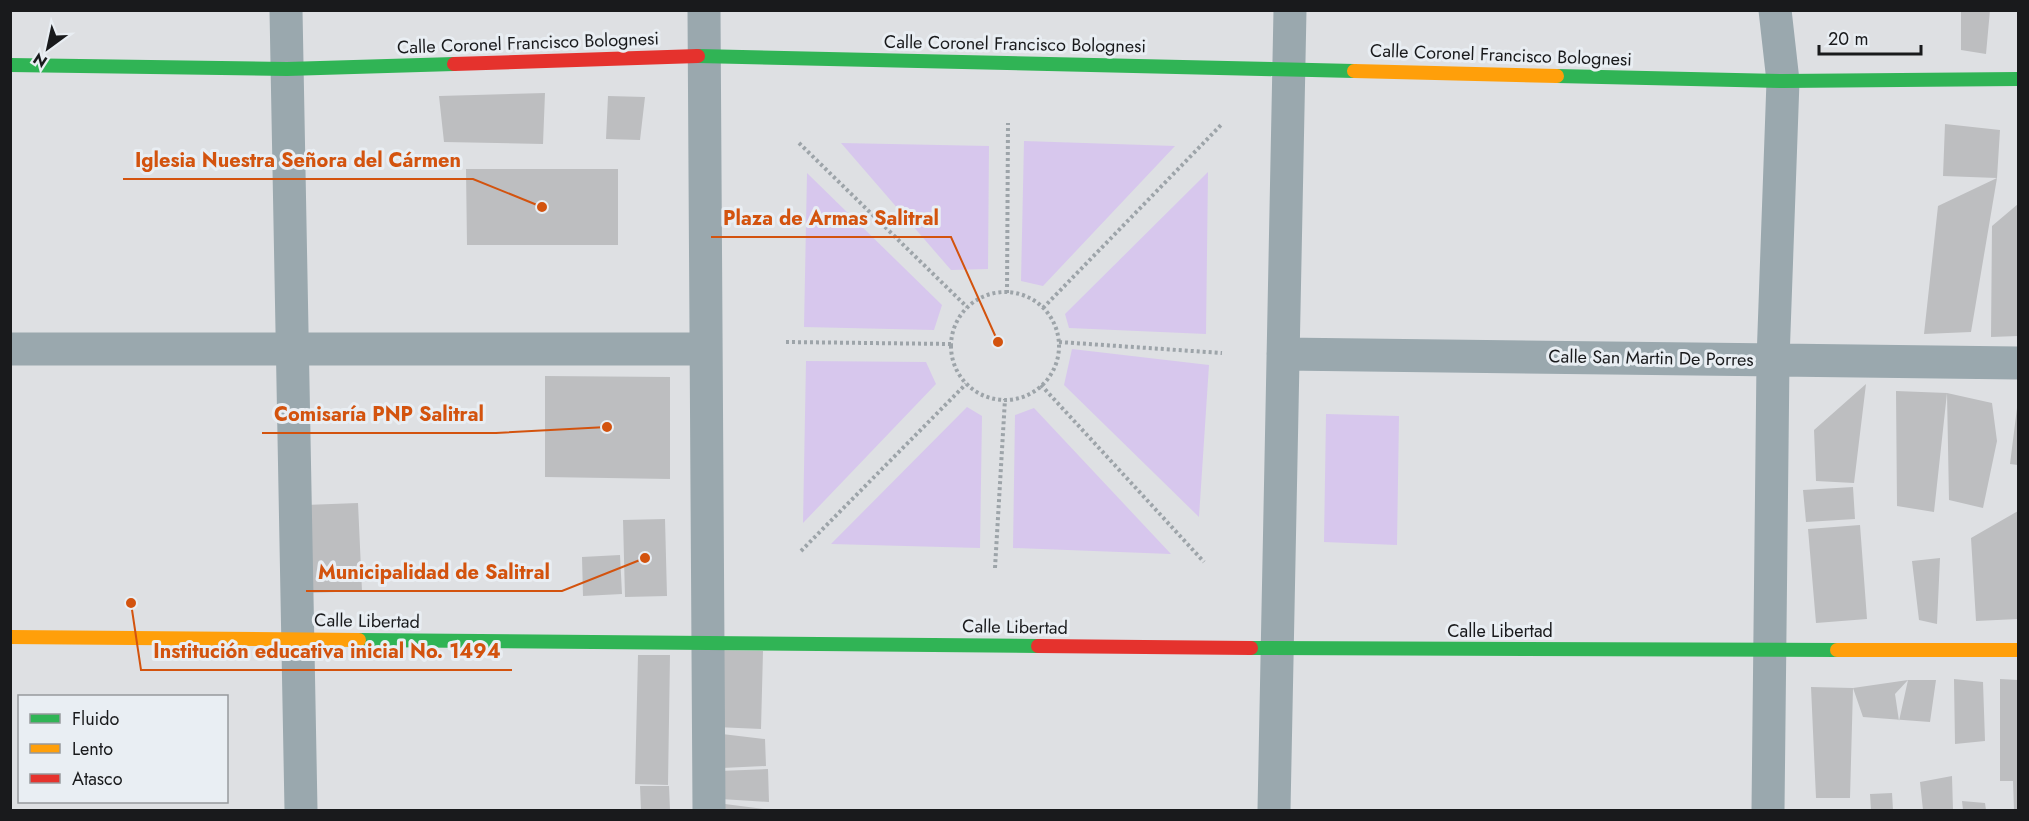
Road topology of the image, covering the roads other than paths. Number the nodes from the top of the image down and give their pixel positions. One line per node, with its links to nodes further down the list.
1 (286, 10): 8 (street)
2 (704, 10): 5 (street)
3 (1290, 10): 7 (street)
4 (1774, 10): 10 (street)
5 (704, 56): 7 (street, Calle Coronel Francisco Bolognesi); 8 (street, Calle Coronel Francisco Bolognesi); 12 (street)
6 (10, 65): 8 (street, Calle Coronel Francisco Bolognesi)
7 (1288, 68): 10 (street, Calle Coronel Francisco Bolognesi); 14 (street)
8 (287, 69): 11 (street)
9 (2019, 79): 10 (street, Calle Coronel Francisco Bolognesi)
10 (1783, 81): 15 (street)
11 (293, 349): 12 (street); 13 (street); 18 (street)
12 (706, 349): 19 (street)
13 (10, 350)
14 (1283, 354): 15 (street, Calle San Martin De Porres); 20 (street)
15 (1773, 360): 16 (street, Calle San Martin De Porres); 21 (street)
16 (2019, 363)
17 (10, 637): 18 (street, Calle Libertad)
18 (298, 638): 19 (street, Calle Libertad); 23 (street)
19 (708, 642): 20 (street, Calle Libertad); 24 (street)
20 (1277, 648): 21 (street, Calle Libertad); 25 (street)
21 (1770, 649): 22 (street, Calle Libertad); 26 (street)
22 (2019, 650)
23 (301, 810)
24 (709, 810)
25 (1274, 810)
26 (1768, 810)

